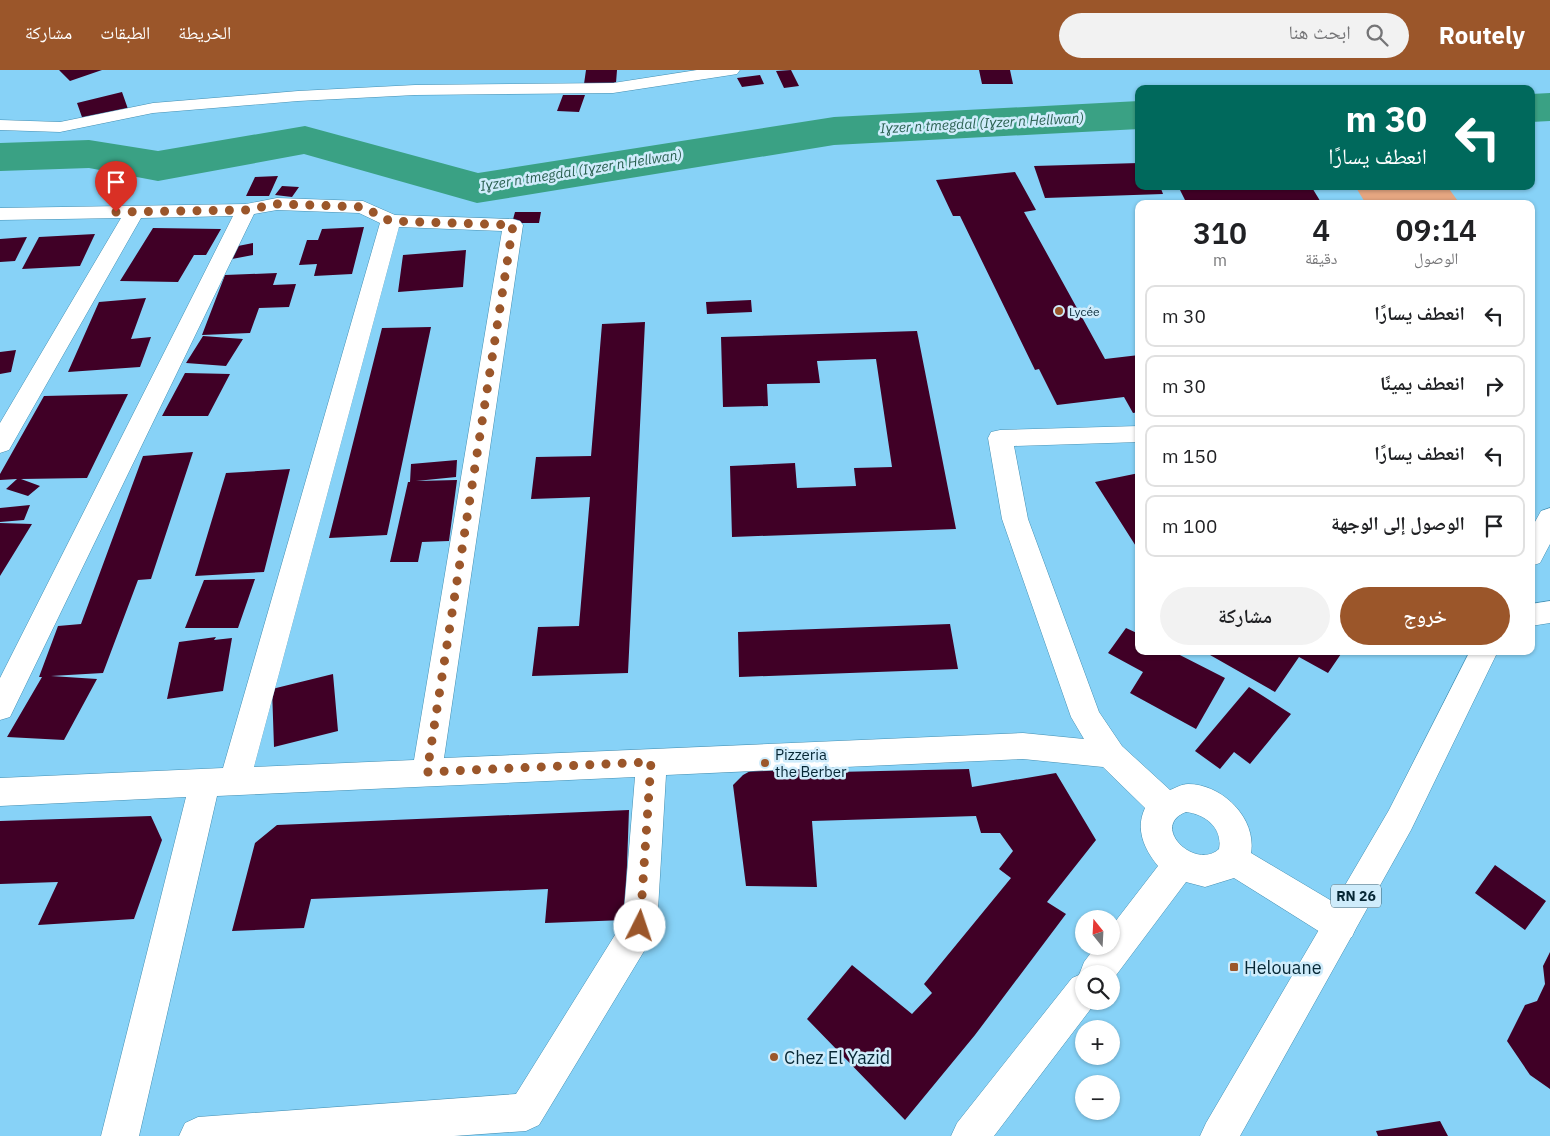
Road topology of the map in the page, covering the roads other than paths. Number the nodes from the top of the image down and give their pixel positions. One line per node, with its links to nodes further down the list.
1 (731, 70): 2 (street)
2 (0, 125)
3 (246, 210): 4 (street); 6 (street); 14 (street)
4 (135, 211): 5 (street); 8 (street)
5 (0, 214)
6 (390, 221): 17 (street); 18 (street)
7 (1135, 434): 15 (street)
8 (0, 444)
9 (1550, 518): 10 (street)
10 (1535, 548)
11 (1550, 612): 12 (street)
12 (1535, 614)
13 (1482, 655): 23 (street, RN 26)
14 (0, 708)
15 (1111, 755): 16 (street); 20 (street)
16 (651, 762): 17 (street); 27 (street)
17 (427, 772): 18 (street)
18 (220, 782): 19 (street); 26 (street)
19 (0, 792)
20 (1164, 805): 21 (street); 22 (street)
21 (1232, 859): 22 (street); 23 (street)
22 (1180, 864): 24 (street)
23 (1340, 925): 29 (street, RN 26)
24 (1103, 965)
25 (1075, 1002): 28 (street)
26 (120, 1136)
27 (198, 1136)
28 (970, 1136)
29 (1219, 1136)

